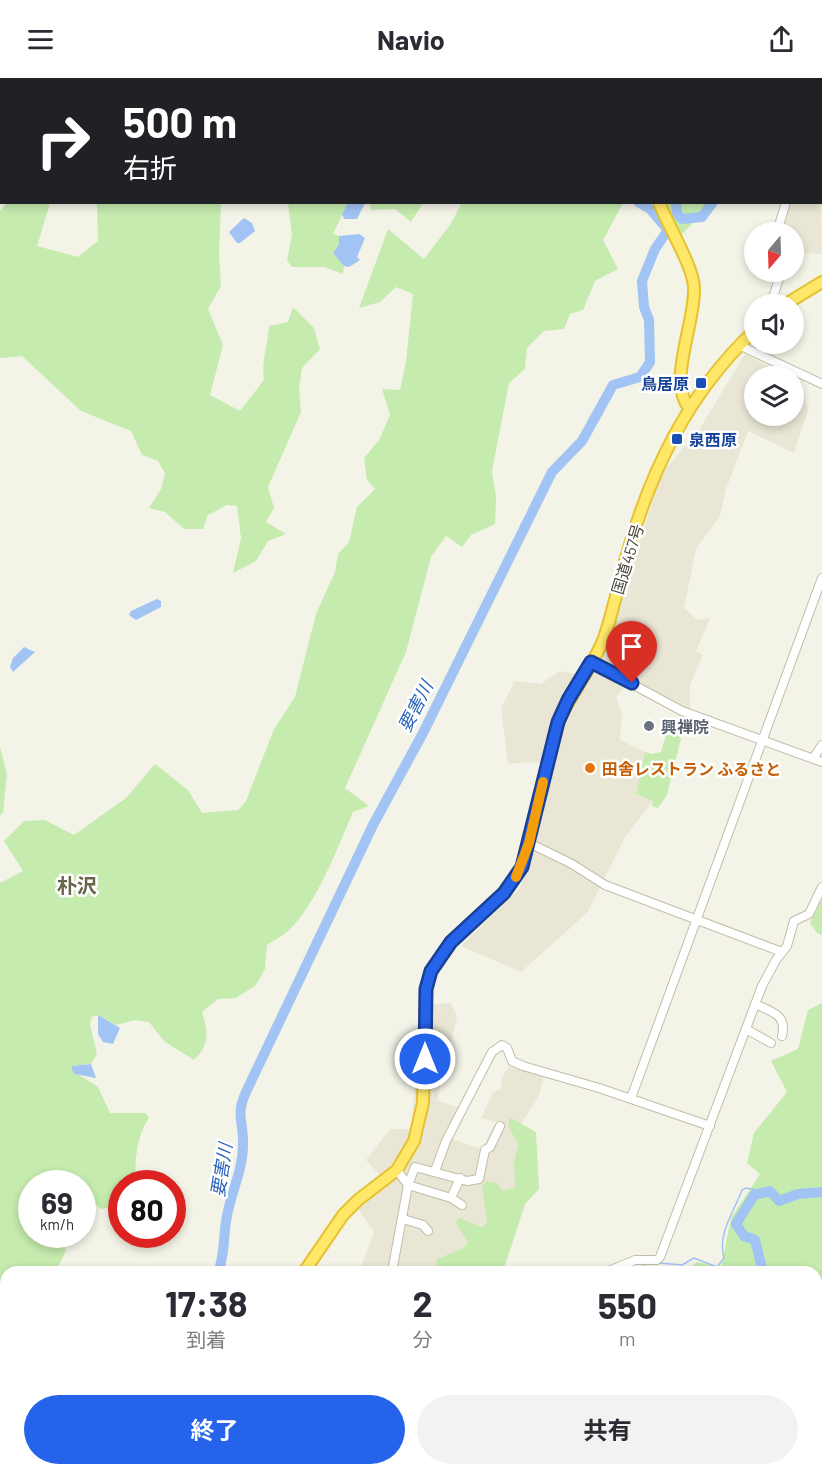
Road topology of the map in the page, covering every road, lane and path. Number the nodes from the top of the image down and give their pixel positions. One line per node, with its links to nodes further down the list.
1 (660, 204): 9 (highway)
2 (785, 204): 3 (street)
3 (780, 222)
4 (822, 282): 5 (highway)
5 (802, 294)
6 (744, 340): 7 (highway, 国道457号)
7 (739, 345): 8 (street); 9 (highway, 国道457号)
8 (822, 384)
9 (689, 408): 11 (highway, 国道457号)
10 (822, 578): 12 (street)
11 (591, 662): 12 (street); 16 (highway, 国道457号)
12 (762, 739): 14 (street); 18 (street)
13 (822, 745): 14 (street)
14 (814, 757): 15 (street)
15 (822, 762)
16 (529, 843): 18 (street); 27 (highway, 国道457号)
17 (822, 887): 19 (street)
18 (696, 920): 19 (street); 24 (street)
19 (782, 952): 20 (street)
20 (755, 1004): 21 (street); 22 (street)
21 (747, 1029): 23 (street); 26 (street)
22 (782, 1036)
23 (771, 1043)
24 (631, 1098): 26 (street); 28 (street)
25 (500, 1126): 29 (street)
26 (710, 1126): 37 (street)
27 (397, 1170): 30 (street); 35 (highway, 国道457号)
28 (435, 1171): 29 (street); 30 (street)
29 (460, 1178): 31 (street)
30 (408, 1185): 31 (street); 33 (street)
31 (450, 1198): 32 (street)
32 (462, 1205)
33 (403, 1219): 34 (street); 36 (street)
34 (428, 1231)
35 (308, 1266)
36 (393, 1266)
37 (620, 1266)

